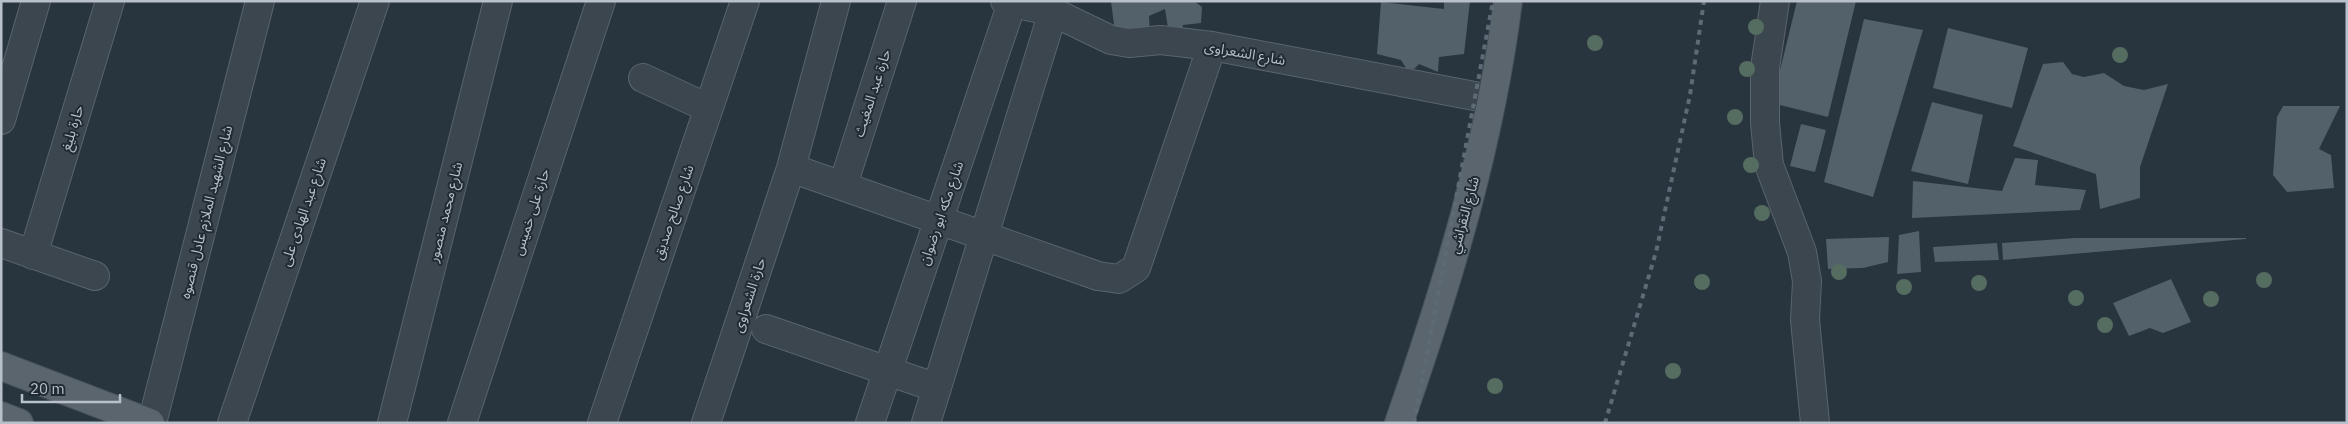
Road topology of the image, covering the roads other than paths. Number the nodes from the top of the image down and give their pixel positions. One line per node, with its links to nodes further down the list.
1 (36, 1): 18 (street)
2 (110, 1): 24 (street, حارة بليغ)
3 (260, 1): 32 (street, شارع الشهيد الملازم عادل قنصوه)
4 (374, 1): 33 (street, شارع عبد الهادى على)
5 (498, 1): 34 (street, شارع محمد منصور)
6 (600, 1): 35 (street, حارة على خميس)
7 (746, 1): 17 (street, شارع صالح صديق)
8 (836, 1): 19 (street, حارة الشعراوى)
9 (902, 1): 20 (street, حارة عبد المغيث)
10 (1508, 1): 16 (main road, شارع النقراشي)
11 (1775, 1): 41 (street)
12 (1009, 2): 13 (street, شارع الشعراوى); 21 (street, شارع مكه ابو رضوان)
13 (1053, 12): 14 (street, شارع الشعراوى); 22 (street)
14 (1212, 46): 16 (street, شارع الشعراوى); 22 (street)
15 (643, 78): 17 (street)
16 (1490, 99): 40 (main road, شارع النقراشي)
17 (708, 108): 36 (street, شارع صالح صديق)
18 (1, 120)
19 (791, 168): 20 (street); 37 (street, حارة الشعراوى)
20 (843, 185): 21 (street)
21 (939, 220): 22 (street); 28 (street, شارع مكه ابو رضوان)
22 (984, 236): 29 (street)
23 (1, 243): 24 (street)
24 (33, 255): 25 (street)
25 (96, 276)
26 (766, 329): 28 (street)
27 (1, 366): 32 (main road)
28 (888, 371): 29 (street); 38 (street, شارع مكه ابو رضوان)
29 (937, 388): 39 (street)
30 (1, 416): 31 (main road)
31 (19, 423)
32 (151, 423)
33 (232, 423)
34 (392, 423)
35 (462, 423)
36 (602, 423)
37 (706, 423)
38 (870, 423)
39 (926, 423)
40 (1399, 423)
41 (1815, 423)

